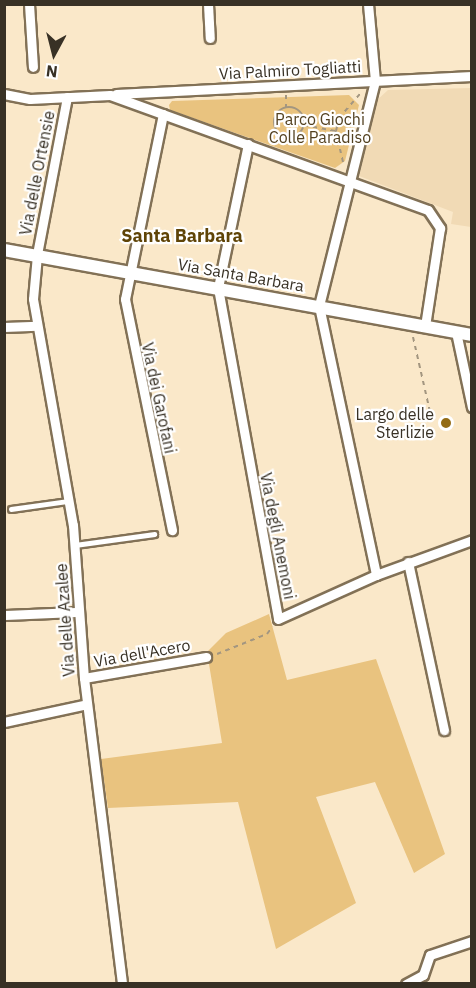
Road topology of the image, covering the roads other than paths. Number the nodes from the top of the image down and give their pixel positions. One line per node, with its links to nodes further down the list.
1 (29, 4): 5 (street)
2 (208, 4): 4 (street)
3 (368, 4): 7 (street)
4 (210, 38)
5 (33, 67)
6 (471, 76): 7 (street, Via Palmiro Togliatti)
7 (375, 81): 9 (street, Via Palmiro Togliatti); 13 (street)
8 (4, 94): 10 (street, Via Palmiro Togliatti)
9 (111, 95): 10 (street, Via Palmiro Togliatti); 11 (street)
10 (67, 97): 15 (street, Via delle Ortensie)
11 (163, 114): 12 (street); 16 (street, Via dei Garofani)
12 (248, 144): 13 (street); 17 (street)
13 (350, 181): 18 (street); 20 (street)
14 (4, 250): 15 (street, Via Santa Barbara)
15 (37, 255): 16 (street, Via Santa Barbara); 19 (street, Via delle Azalee)
16 (129, 271): 17 (street, Via Santa Barbara); 27 (street, Via dei Garofani)
17 (218, 288): 18 (street, Via Santa Barbara); 32 (street, Via degli Anemoni)
18 (319, 306): 20 (street, Via Santa Barbara); 32 (street)
19 (37, 326): 21 (street); 25 (street, Via delle Azalee)
20 (425, 326): 22 (street, Via Santa Barbara)
21 (4, 327)
22 (456, 332): 23 (street, Via Santa Barbara); 24 (street)
23 (471, 334)
24 (471, 407)
25 (69, 501): 26 (lane); 30 (street, Via delle Azalee)
26 (11, 509)
27 (171, 530)
28 (154, 534): 30 (lane)
29 (471, 540): 31 (street, Via degli Anemoni)
30 (75, 545): 33 (street, Via delle Azalee)
31 (408, 562): 32 (street, Via degli Anemoni); 39 (street)
32 (376, 575)
33 (77, 612): 34 (street); 36 (street, Via delle Azalee)
34 (4, 615)
35 (206, 657): 36 (street, Via dell'Acero)
36 (84, 678): 37 (street, Via delle Azalee)
37 (87, 704): 38 (street); 41 (street, Via delle Azalee)
38 (4, 722)
39 (444, 730)
40 (471, 941): 42 (street)
41 (122, 984)
42 (406, 984)

